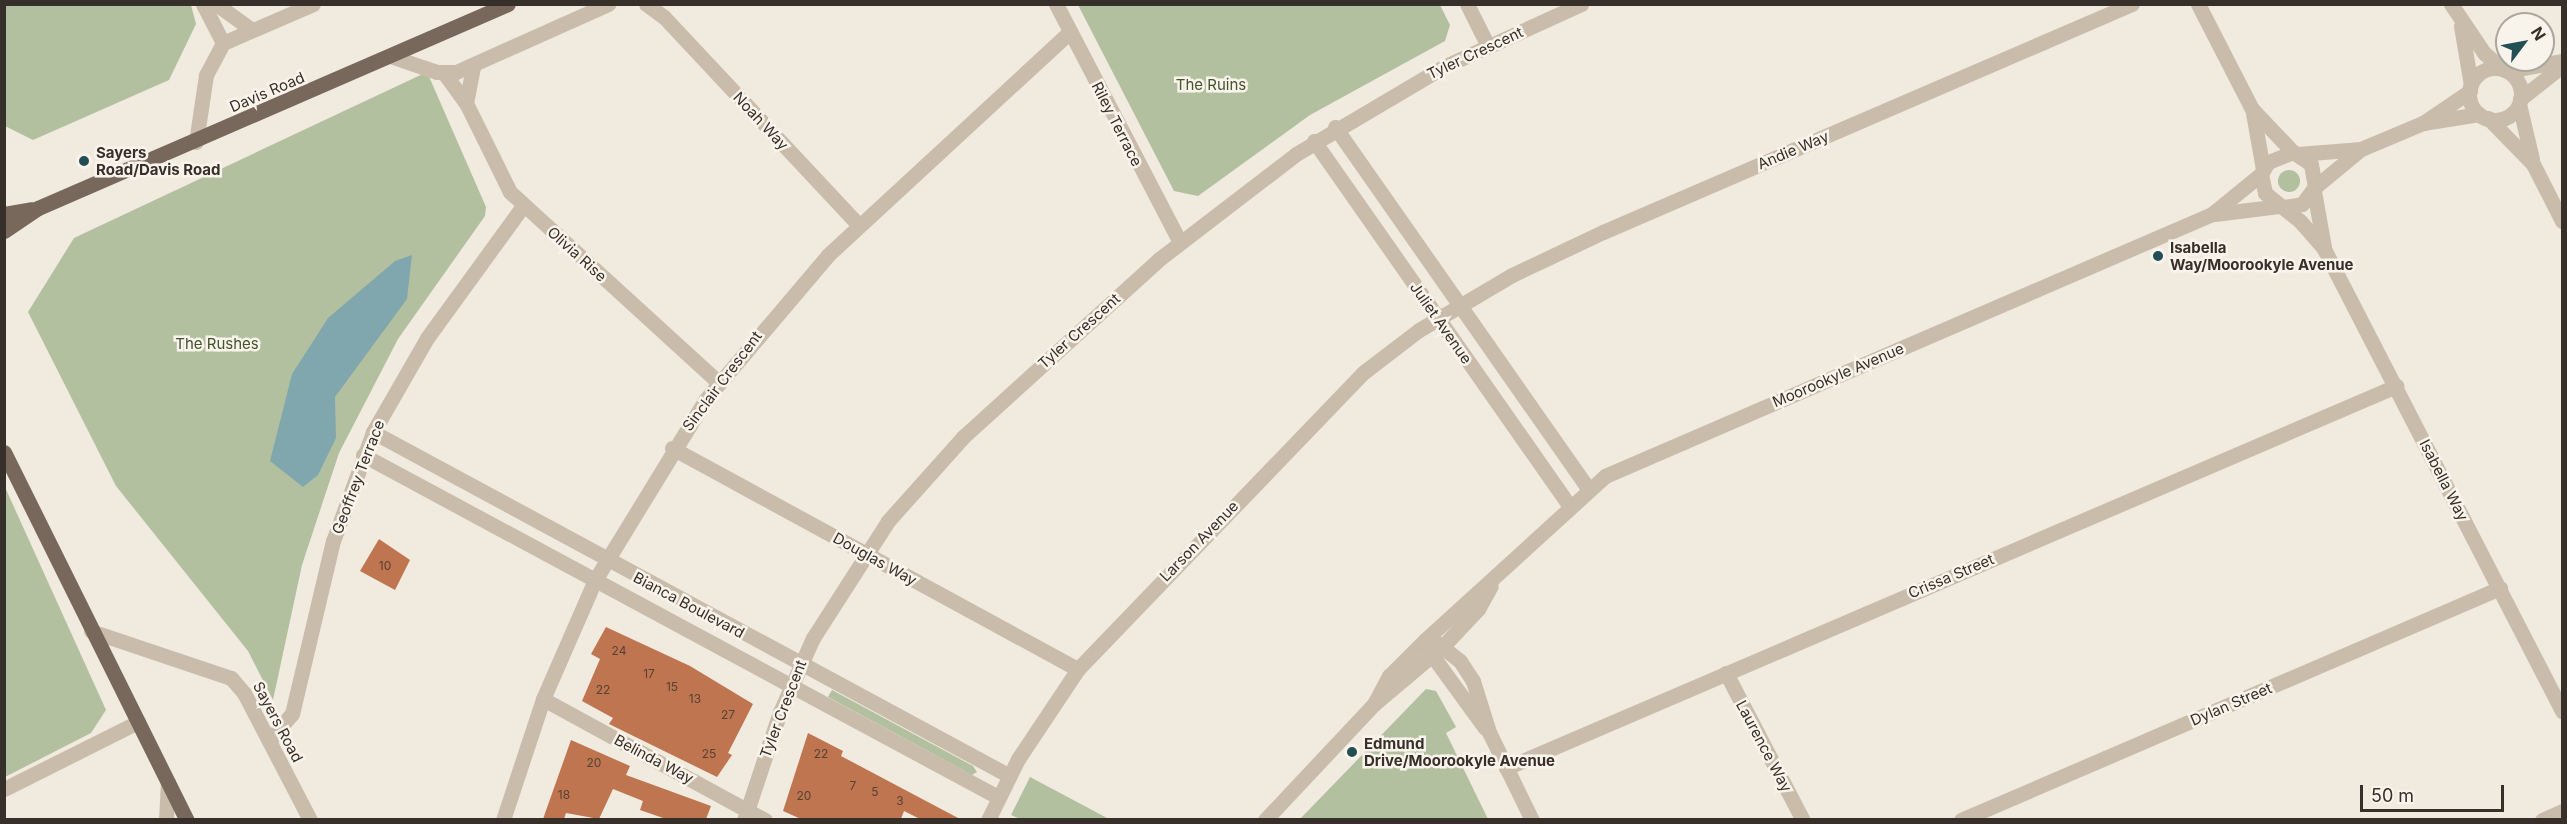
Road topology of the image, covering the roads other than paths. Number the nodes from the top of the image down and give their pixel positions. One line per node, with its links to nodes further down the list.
1 (202, 4): 17 (street)
2 (216, 4): 15 (street)
3 (313, 4): 15 (street)
4 (508, 4): 19 (main road, Davis Road)
5 (608, 4): 21 (street)
6 (646, 4): 13 (street, Noah Way)
7 (1056, 4): 16 (street, Riley Terrace)
8 (1467, 4): 18 (street)
9 (1581, 4): 18 (street, Tyler Crescent)
10 (2132, 4): 50 (street, Andie Way)
11 (2198, 4): 29 (street)
12 (2451, 4): 14 (street)
13 (663, 11): 46 (street, Noah Way)
14 (2460, 22): 20 (street); 26 (street)
15 (252, 30): 17 (street)
16 (1070, 32): 46 (street, Sinclair Crescent); 48 (street, Riley Terrace)
17 (223, 43): 34 (street)
18 (1488, 46): 32 (street, Tyler Crescent)
19 (393, 57): 25 (street); 34 (main road, Davis Road)
20 (2495, 59)
21 (473, 66): 25 (street); 28 (street)
22 (2562, 66): 27 (street)
23 (2495, 71): 26 (street)
24 (2508, 72): 27 (street)
25 (444, 73): 28 (street, Olivia Rise)
26 (2471, 88): 30 (street); 31 (street)
27 (2520, 101): 30 (street); 37 (street)
28 (466, 103): 40 (street, Olivia Rise)
29 (2252, 109): 36 (street); 38 (street)
30 (2483, 116): 31 (street); 37 (street)
31 (2423, 123): 35 (street)
32 (1335, 127): 33 (street, Tyler Crescent); 50 (street, Juliet Avenue)
33 (1314, 141): 48 (street, Tyler Crescent); 51 (street, Juliet Avenue)
34 (196, 142): 42 (main road, Davis Road)
35 (2361, 149): 36 (street); 39 (street)
36 (2295, 153): 38 (street); 39 (street)
37 (2533, 164): 45 (street)
38 (2262, 172): 41 (street); 44 (street, Moorookyle Avenue)
39 (2314, 189): 41 (street); 49 (street, Isabella Way)
40 (523, 206): 52 (street, Olivia Rise); 54 (street, Geoffrey Terrace)
41 (2282, 206): 44 (street, Moorookyle Avenue); 49 (street, Isabella Way)
42 (38, 208): 43 (main road, Davis Road); 47 (main road, Davis Road)
43 (4, 214)
44 (2212, 214): 58 (street, Moorookyle Avenue)
45 (2562, 221)
46 (858, 224): 52 (street, Sinclair Crescent)
47 (4, 231)
48 (1180, 242): 60 (street, Tyler Crescent)
49 (2324, 249): 53 (street, Isabella Way)
50 (1459, 305): 51 (street, Larson Avenue); 58 (street, Juliet Avenue)
51 (1438, 317): 59 (street, Juliet Avenue); 70 (street, Larson Avenue)
52 (718, 382): 55 (street, Sinclair Crescent)
53 (2396, 386): 64 (street, Isabella Way); 71 (street, Crissa Street)
54 (373, 432): 57 (street, Geoffrey Terrace); 61 (street, Bianca Boulevard)
55 (672, 448): 60 (street, Douglas Way); 61 (street, Sinclair Crescent)
56 (4, 452): 65 (main road)
57 (363, 455): 62 (street, Bianca Boulevard); 78 (street, Geoffrey Terrace)
58 (1588, 488): 59 (street, Moorookyle Avenue)
59 (1569, 505): 63 (street, Moorookyle Avenue)
60 (864, 553): 69 (street, Tyler Crescent); 70 (street, Douglas Way)
61 (605, 560): 62 (street, Sinclair Crescent); 69 (street, Bianca Boulevard)
62 (595, 580): 72 (street, Bianca Boulevard); 73 (street, Sinclair Crescent)
63 (1493, 582): 66 (street, Moorookyle Avenue); 67 (street, Moorookyle Avenue)
64 (2500, 588): 75 (street, Isabella Way); 95 (street, Dylan Street)
65 (91, 631): 76 (main road); 78 (street, Sayers Road)
66 (1425, 640): 67 (street); 68 (street); 74 (street, Moorookyle Avenue)
67 (1444, 645): 68 (street, Moorookyle Avenue); 77 (street)
68 (1431, 658): 74 (street, Moorookyle Avenue); 77 (street)
69 (798, 664): 72 (street, Tyler Crescent); 80 (street, Bianca Boulevard)
70 (1078, 669): 80 (street, Larson Avenue)
71 (1726, 673): 79 (street, Crissa Street); 94 (street, Laurence Way)
72 (790, 686): 83 (street, Bianca Boulevard); 85 (street, Tyler Crescent)
73 (543, 699): 85 (street, Belinda Way); 89 (street, Sinclair Crescent)
74 (1374, 704): 92 (street, Moorookyle Avenue)
75 (2562, 711)
76 (138, 722): 81 (main road); 82 (street)
77 (1489, 732): 79 (street)
78 (269, 741): 88 (street, Sayers Road)
79 (1506, 768): 93 (street)
80 (1008, 775): 83 (street, Larson Avenue)
81 (168, 782): 86 (street); 87 (main road)
82 (4, 789)
83 (998, 797): 91 (street, Larson Avenue)
84 (2562, 810): 96 (street)
85 (746, 814): 90 (street, Belinda Way)
86 (166, 819)
87 (187, 819)
88 (310, 819)
89 (503, 819)
90 (765, 819)
91 (988, 819)
92 (1265, 819)
93 (1532, 819)
94 (1803, 819)
95 (1961, 819)
96 (2542, 819)

